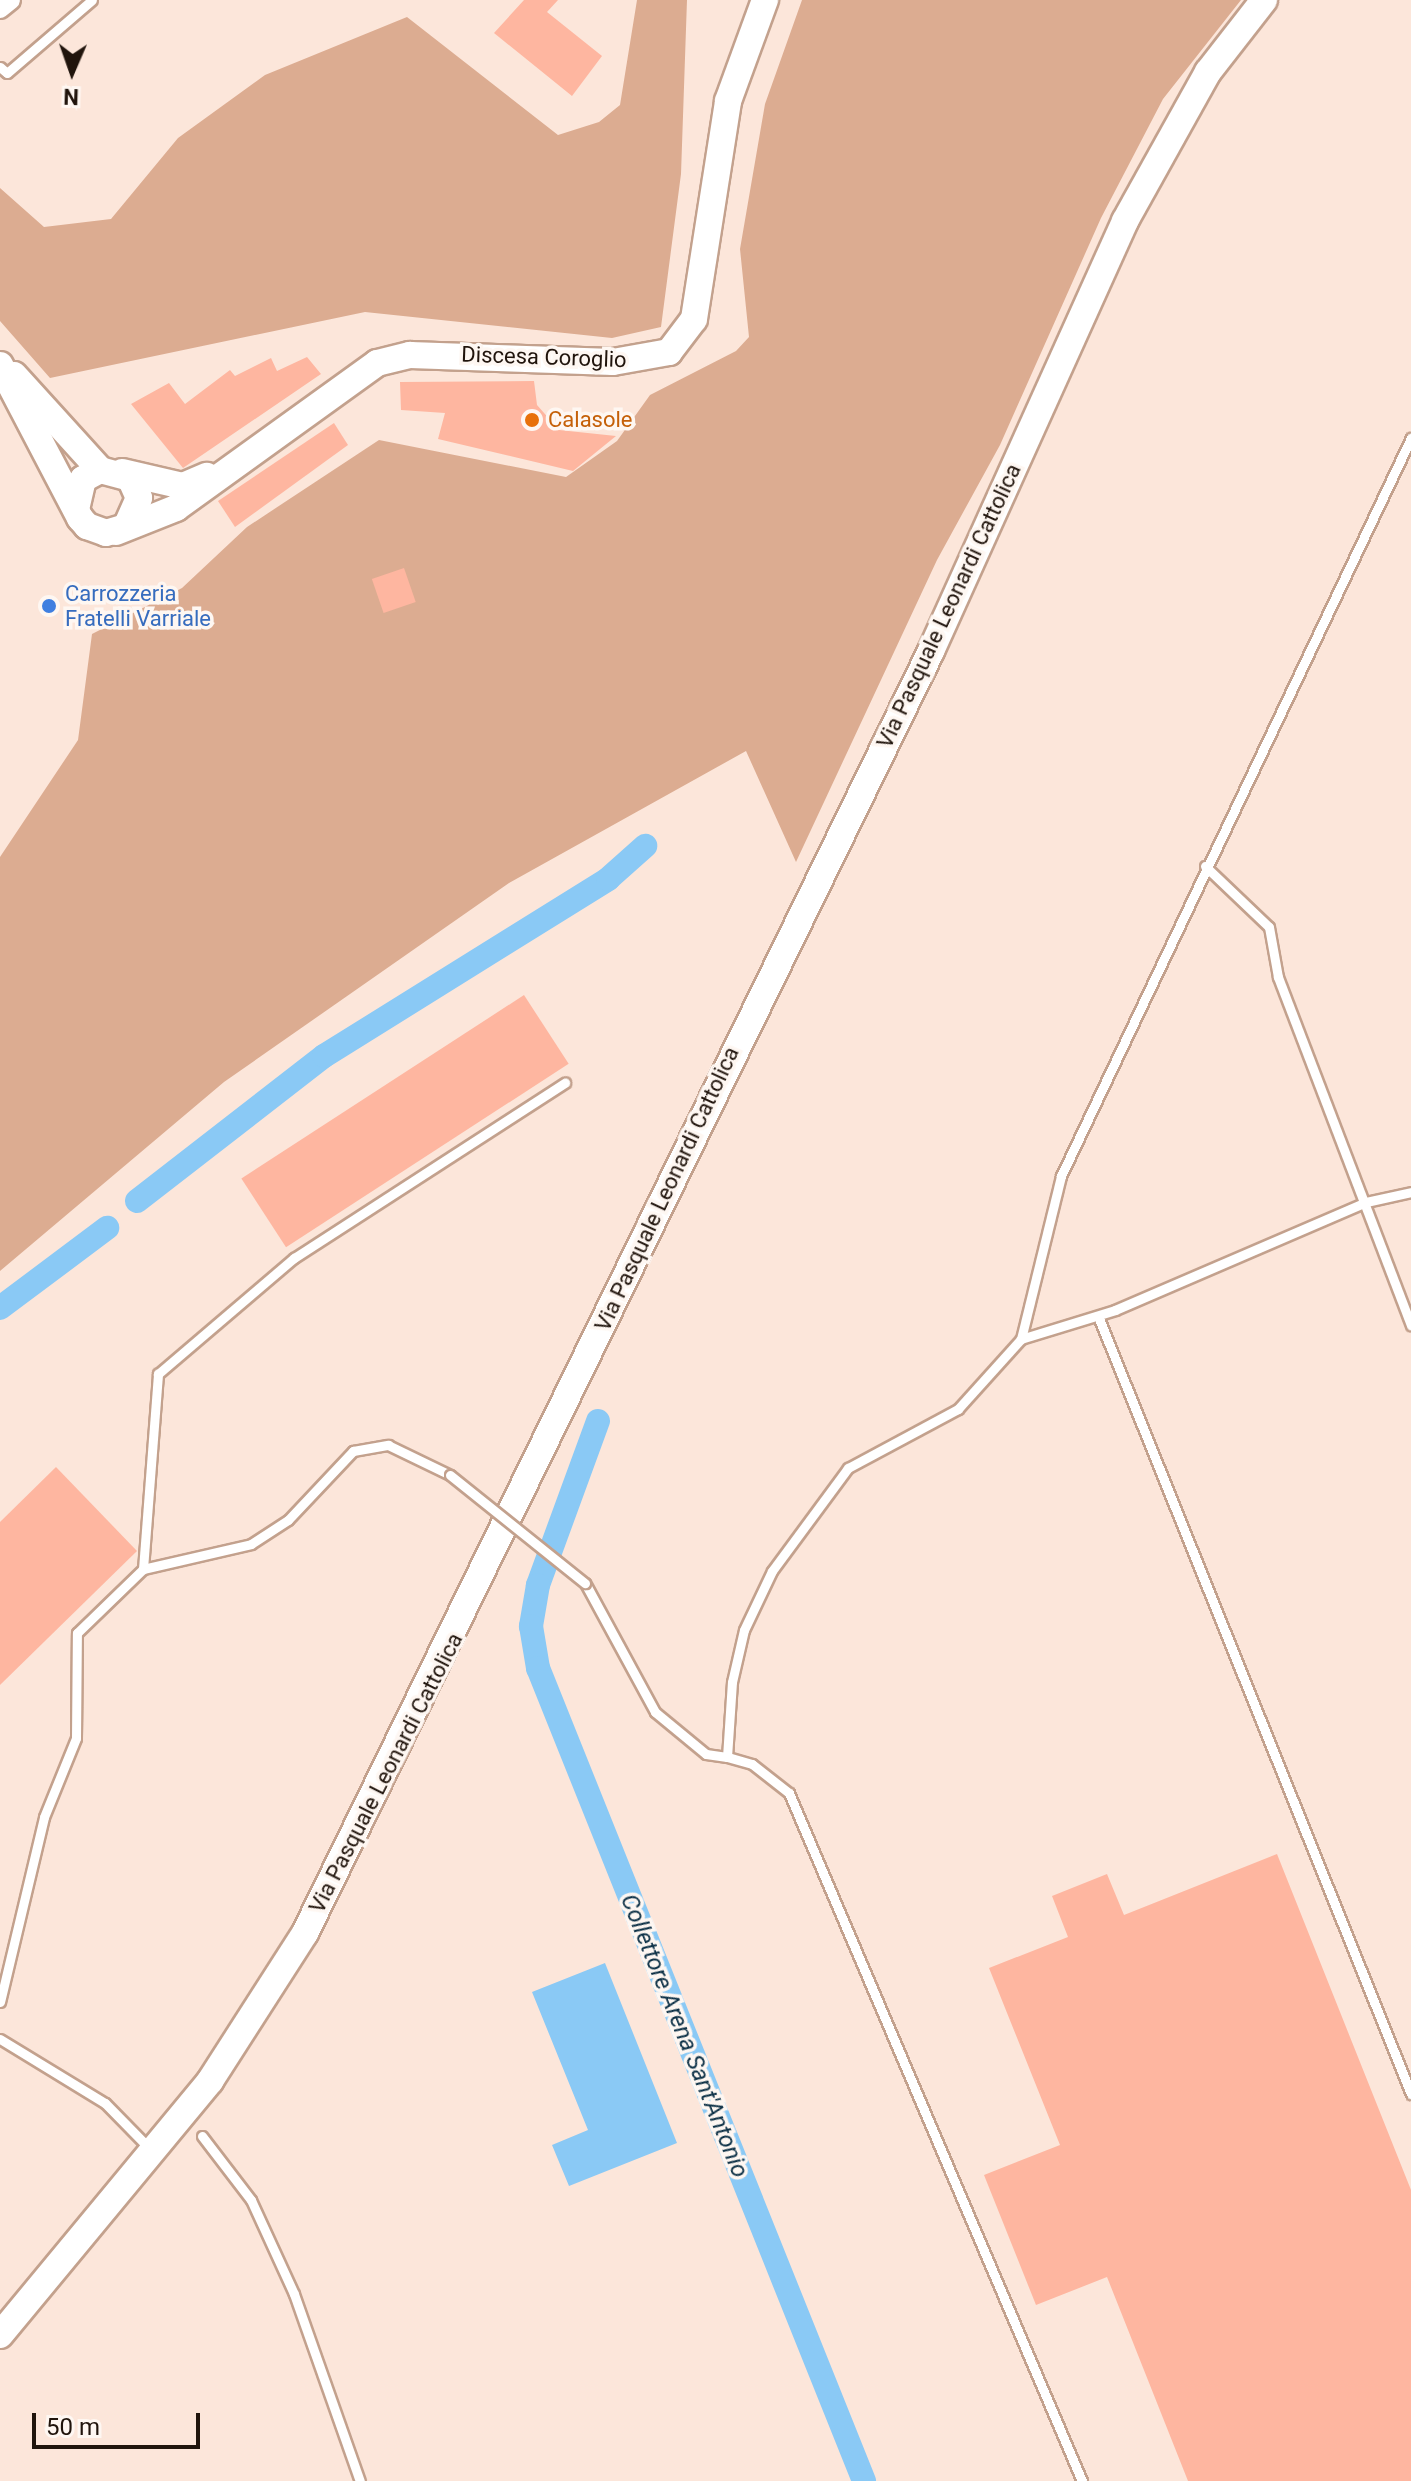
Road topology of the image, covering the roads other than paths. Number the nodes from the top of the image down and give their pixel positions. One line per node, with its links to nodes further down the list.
1 (11, 0): 5 (street)
2 (92, 0): 6 (lane)
3 (765, 0): 9 (street, Discesa Coroglio)
4 (1264, 0): 26 (street, Via Pasquale Leonardi Cattolica)
5 (0, 9)
6 (0, 67)
7 (0, 363): 10 (street); 11 (street)
8 (1411, 438): 13 (lane)
9 (225, 468): 10 (street, Discesa Coroglio); 12 (street, Discesa Coroglio)
10 (110, 471): 11 (street); 12 (street)
11 (76, 509): 12 (street)
12 (116, 532)
13 (1205, 866): 16 (lane); 19 (lane)
14 (565, 1083): 20 (lane)
15 (1411, 1192): 16 (lane)
16 (1366, 1202): 17 (lane); 18 (lane)
17 (1098, 1316): 19 (lane); 24 (lane)
18 (1411, 1326)
19 (1021, 1339): 21 (lane)
20 (143, 1569): 21 (lane, bridge); 22 (lane)
21 (727, 1757): 29 (lane)
22 (0, 2002)
23 (0, 2039): 26 (lane)
24 (1411, 2094)
25 (202, 2136): 28 (lane)
26 (154, 2154): 27 (street, Via Pasquale Leonardi Cattolica)
27 (0, 2335)
28 (360, 2481)
29 (1082, 2481)

